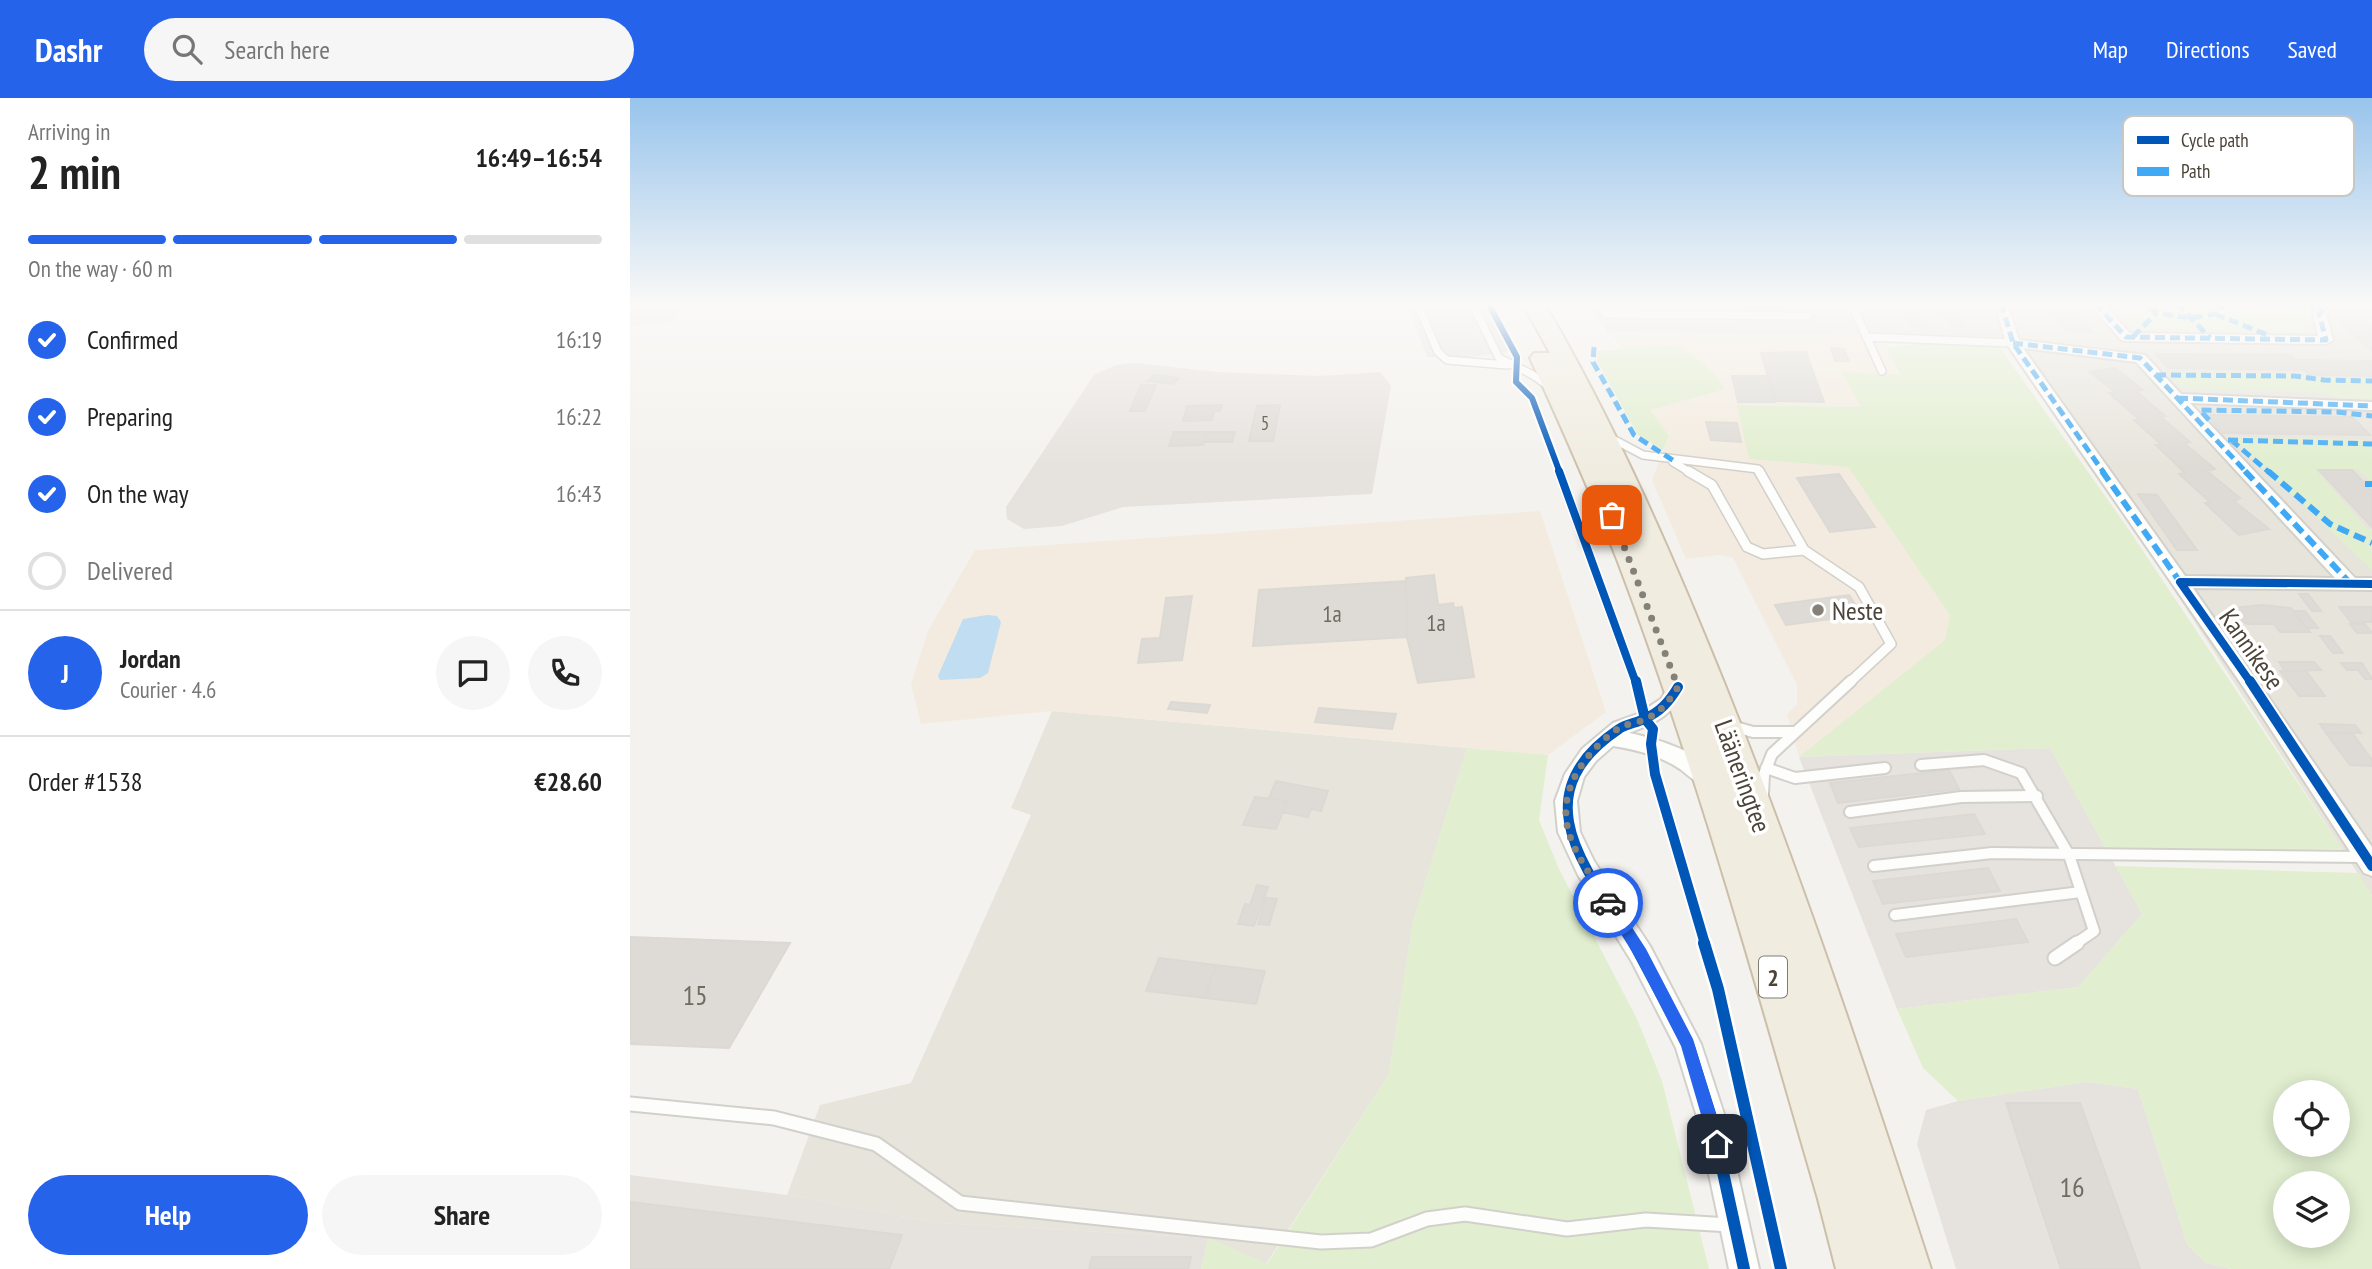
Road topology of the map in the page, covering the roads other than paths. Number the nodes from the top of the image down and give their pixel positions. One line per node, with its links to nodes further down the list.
1 (1444, 358): 9 (lane)
2 (1499, 358): 9 (lane)
3 (1540, 358): 11 (highway, Lääneringtee / 2)
4 (1563, 358): 14 (highway, Lääneringtee / 2)
5 (1876, 358): 10 (lane)
6 (2023, 358): 17 (street)
7 (2137, 358): 8 (street)
8 (2140, 358): 12 (street)
9 (1509, 365): 11 (lane)
10 (1882, 371)
11 (1560, 398): 20 (highway, Lääneringtee / 2)
12 (2178, 398): 13 (street); 18 (street)
13 (2372, 406)
14 (1606, 435): 15 (lane); 20 (highway, Lääneringtee / 2)
15 (1670, 460): 16 (lane); 16 (lane)
16 (1804, 551): 21 (lane)
17 (2180, 582): 18 (street, Kannikese); 30 (street, Kannikese)
18 (2350, 583): 19 (street, Kannikese)
19 (2372, 583)
20 (1702, 708): 21 (lane); 22 (street); 26 (highway, Lääneringtee / 2); 33 (highway, Lääneringtee / 2)
21 (1795, 732): 24 (lane)
22 (1609, 738): 26 (street); 37 (street)
23 (1921, 765): 27 (lane)
24 (1766, 768): 25 (lane); 33 (lane)
25 (1885, 768)
26 (1710, 780): 39 (highway, Lääneringtee / 2)
27 (2037, 796): 28 (lane); 29 (lane)
28 (1850, 812)
29 (2069, 855): 30 (lane); 31 (lane); 32 (lane)
30 (2369, 861)
31 (1874, 866)
32 (2081, 892): 34 (lane); 35 (lane)
33 (1791, 910): 40 (highway, Lääneringtee / 2)
34 (1895, 915)
35 (2055, 958)
36 (630, 1104): 37 (lane)
37 (1734, 1225): 38 (street)
38 (1744, 1269)
39 (1862, 1269)
40 (1905, 1269)

